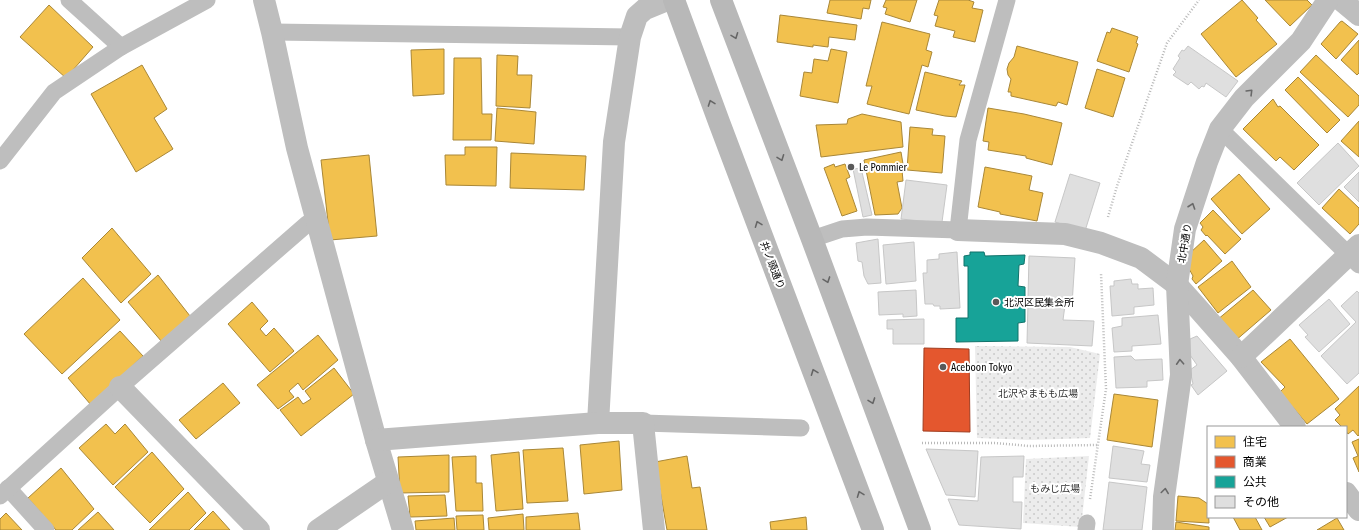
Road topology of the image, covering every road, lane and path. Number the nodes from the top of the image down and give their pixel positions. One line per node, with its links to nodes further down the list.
1 (69, 0): 13 (lane)
2 (207, 0): 13 (lane)
3 (264, 0): 11 (street)
4 (667, 0): 12 (street)
5 (674, 0): 39 (main road, 井ノ頭通り, one-way to 5)
6 (721, 0): 18 (main road, one-way to 18)
7 (1007, 0): 17 (lane)
8 (1328, 0): 14 (street, 北中通り, one-way to 8)
9 (1341, 0): 10 (street)
10 (1359, 15)
11 (272, 32): 12 (lane); 16 (street)
12 (630, 37): 23 (street)
13 (121, 47): 15 (lane)
14 (1220, 129): 19 (lane); 20 (street, 北中通り, one-way to 14)
15 (0, 161)
16 (317, 217): 22 (lane); 27 (street)
17 (958, 230): 18 (lane); 20 (street)
18 (812, 239): 40 (main road, one-way to 40)
19 (1356, 255): 21 (street)
20 (1177, 285): 21 (street); 41 (street, 北中通り, one-way to 20)
21 (1241, 357): 25 (street)
22 (120, 387): 31 (lane); 35 (street)
23 (598, 423): 24 (street); 27 (street)
24 (643, 423): 26 (lane); 38 (street)
25 (1294, 426)
26 (802, 428)
27 (376, 440): 30 (street)
28 (922, 443): 29 (path)
29 (1098, 445)
30 (388, 482): 36 (street); 37 (street)
31 (4, 492): 34 (lane)
32 (1347, 494): 33 (street)
33 (1359, 510)
34 (46, 530)
35 (259, 530)
36 (318, 530)
37 (403, 530)
38 (654, 530)
39 (873, 530)
40 (920, 530)
41 (1163, 530)

